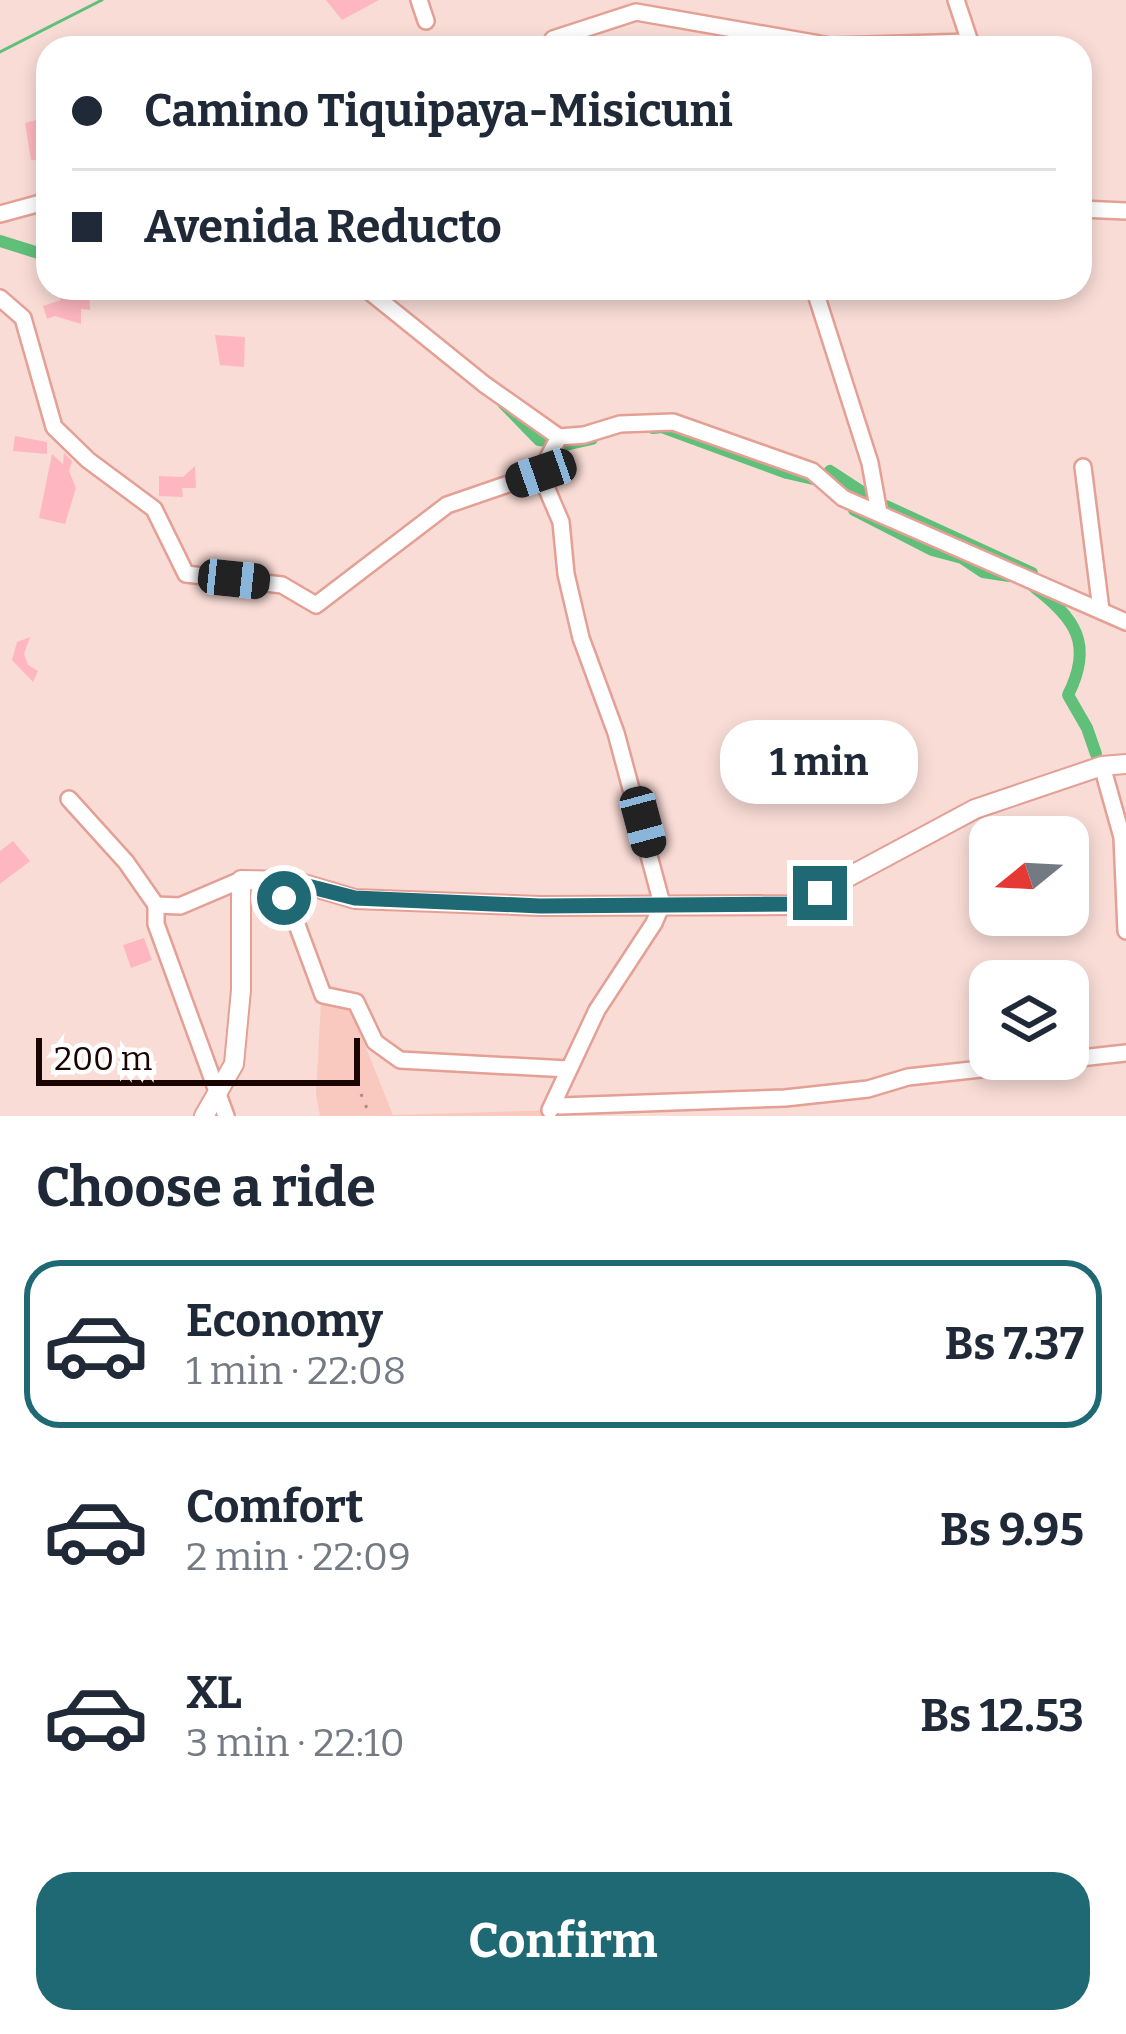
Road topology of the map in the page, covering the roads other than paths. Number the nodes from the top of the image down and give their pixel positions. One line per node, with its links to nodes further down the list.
1 (419, 0): 3 (street)
2 (956, 0): 6 (street)
3 (426, 21)
4 (563, 36): 5 (street)
5 (772, 36)
6 (968, 36)
7 (36, 204): 10 (street)
8 (1092, 210): 9 (street)
9 (1126, 211)
10 (0, 214)
11 (0, 298): 16 (street)
12 (380, 300): 14 (street)
13 (818, 300): 17 (street)
14 (559, 437): 16 (street); 17 (street)
15 (1083, 467): 18 (street)
16 (541, 473): 25 (street)
17 (879, 513): 18 (street)
18 (1101, 610): 19 (street)
19 (1126, 622)
20 (1126, 764): 21 (main road)
21 (1102, 766): 25 (main road); 27 (street)
22 (69, 799): 26 (street)
23 (280, 879): 24 (main road); 25 (main road); 29 (street)
24 (241, 880): 26 (street); 30 (main road)
25 (662, 904): 29 (street)
26 (155, 905): 30 (street)
27 (1126, 931)
28 (1126, 1053): 29 (street)
29 (568, 1069)
30 (218, 1095): 31 (main road); 32 (street)
31 (204, 1116)
32 (226, 1116)

